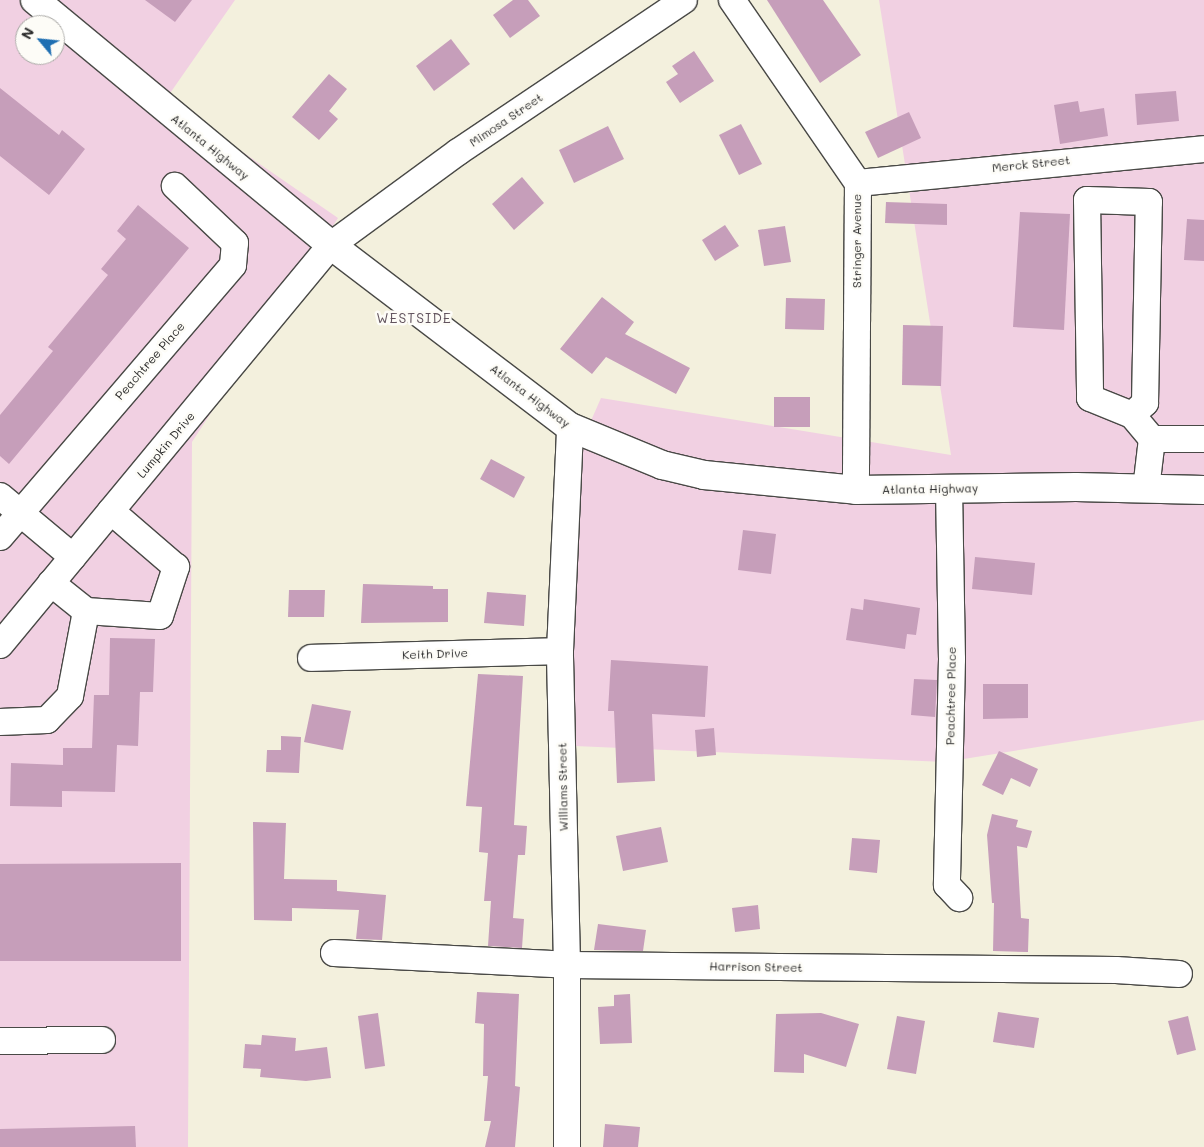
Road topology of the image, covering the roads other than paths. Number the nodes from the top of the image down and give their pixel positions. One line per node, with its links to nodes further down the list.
1 (35, 0): 7 (main road, Atlanta Highway)
2 (684, 0): 7 (street, Mimosa Street)
3 (732, 0): 5 (street, Stringer Avenue)
4 (1204, 149): 5 (street, Merck Street)
5 (858, 183): 14 (street, Stringer Avenue)
6 (175, 186): 18 (street, Peachtree Place)
7 (331, 245): 9 (main road, Atlanta Highway); 17 (street, Lumpkin Drive)
8 (1132, 415): 8 (street); 10 (street)
9 (570, 427): 14 (main road, Atlanta Highway); 24 (street, Williams Street)
10 (1152, 439): 11 (street); 13 (street)
11 (1204, 439)
12 (950, 488): 13 (main road, Atlanta Highway); 14 (main road, Atlanta Highway); 27 (street, Peachtree Place)
13 (1146, 489): 15 (main road, Atlanta Highway)
14 (856, 490)
15 (1204, 490)
16 (0, 496): 18 (street)
17 (111, 511): 20 (street, Lumpkin Drive); 22 (street)
18 (20, 514): 19 (street, Peachtree Place); 20 (street)
19 (0, 537)
20 (73, 557): 21 (street, Lumpkin Drive)
21 (51, 583): 22 (street); 23 (street, Lumpkin Drive)
22 (86, 611): 26 (street)
23 (0, 645)
24 (560, 651): 25 (street, Keith Drive); 29 (street, Williams Street)
25 (311, 658)
26 (0, 722)
27 (959, 898)
28 (334, 953): 29 (street, Harrison Street)
29 (568, 965): 30 (street, Harrison Street); 33 (street, Williams Street)
30 (1179, 974)
31 (102, 1040): 32 (street)
32 (0, 1041)
33 (567, 1147)

